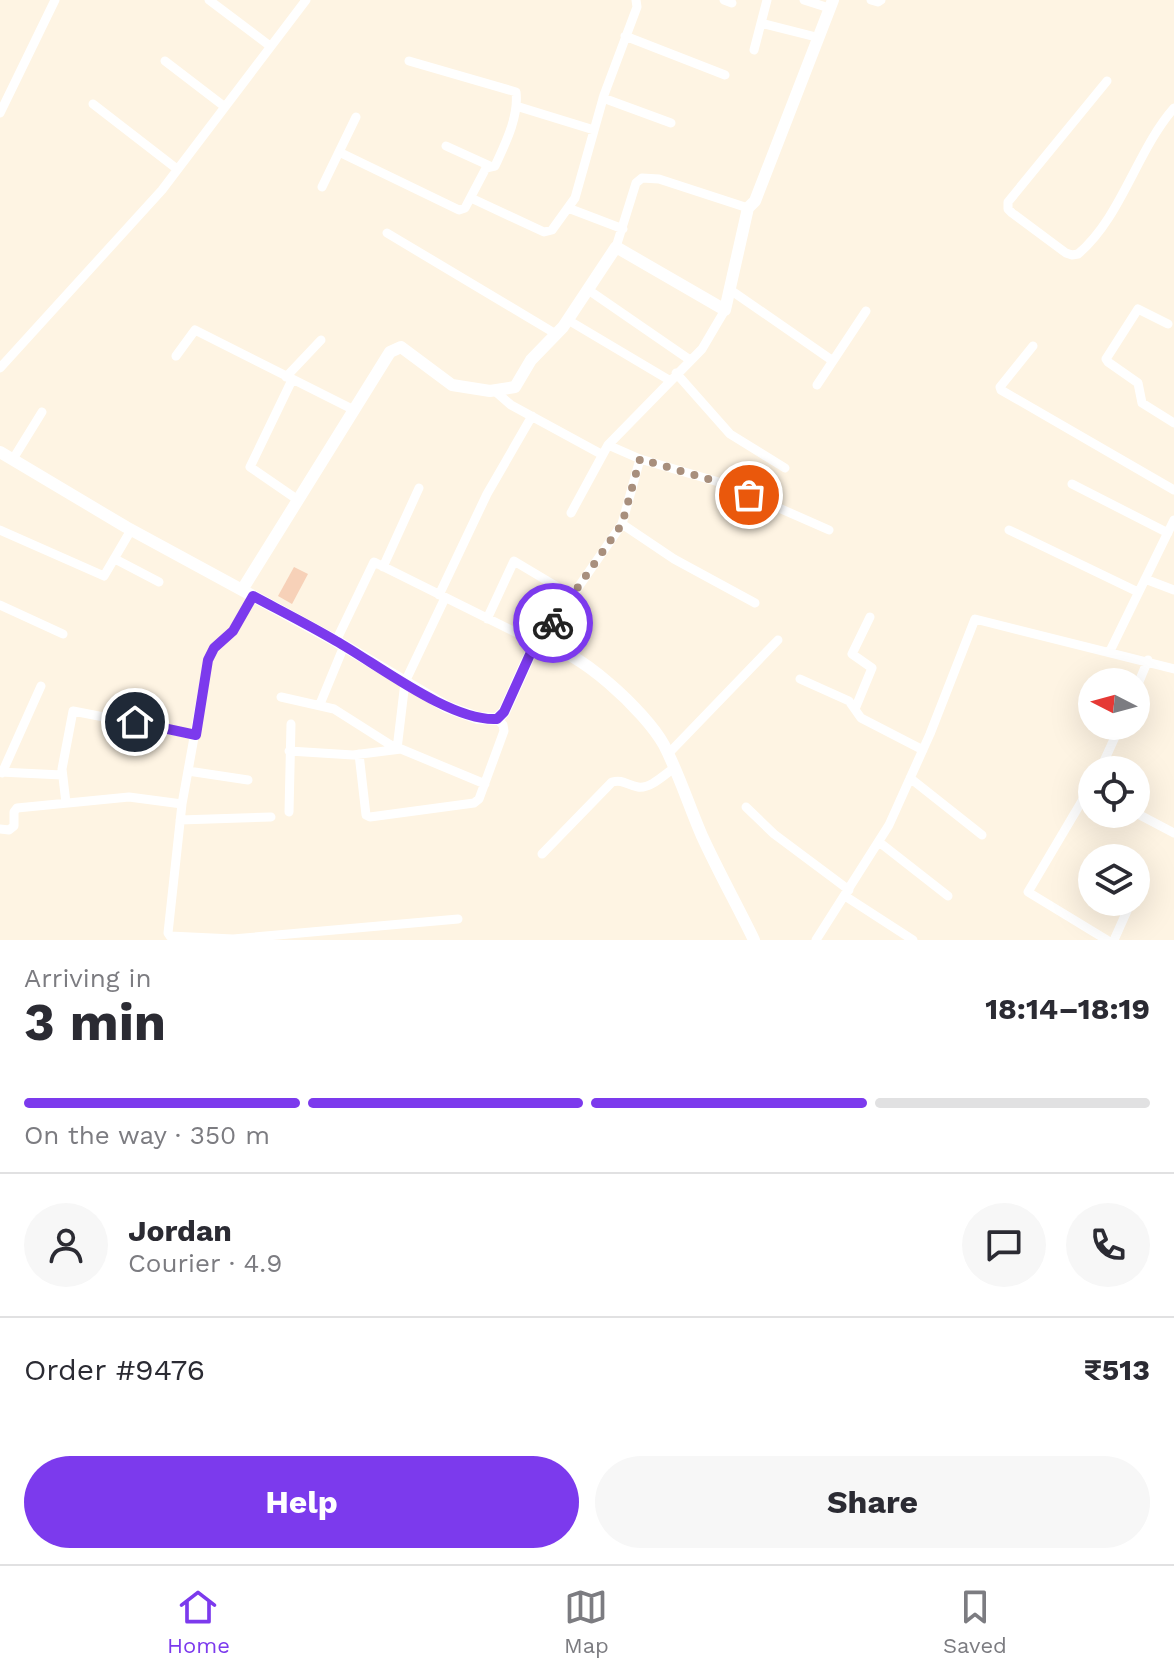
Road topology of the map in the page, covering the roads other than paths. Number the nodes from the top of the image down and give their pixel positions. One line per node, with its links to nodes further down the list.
1 (55, 0): 20 (street)
2 (209, 0): 13 (street)
3 (306, 0): 13 (street)
4 (636, 0): 11 (street)
5 (767, 0): 10 (street)
6 (804, 0): 9 (street)
7 (871, 0): 8 (street)
8 (881, 0)
9 (831, 4): 12 (street)
10 (761, 23): 12 (street); 14 (street)
11 (625, 36): 17 (street); 21 (street)
12 (816, 37): 37 (street)
13 (270, 46): 24 (street)
14 (754, 50)
15 (165, 61): 24 (street)
16 (409, 61): 23 (street)
17 (725, 75)
18 (1107, 81): 25 (street)
19 (0, 83): 20 (street)
20 (13, 88): 26 (street)
21 (603, 98): 28 (street); 29 (street)
22 (93, 104): 33 (street)
23 (516, 106): 29 (street); 32 (street)
24 (225, 107): 33 (street)
25 (1174, 108)
26 (0, 113)
27 (356, 117): 31 (street)
28 (671, 123)
29 (594, 130): 36 (street)
30 (446, 146): 32 (street)
31 (339, 152): 34 (street); 35 (street)
32 (490, 166): 35 (street)
33 (177, 169): 53 (street)
34 (322, 187)
35 (471, 198): 36 (street)
36 (568, 208): 38 (street)
37 (748, 208): 38 (street); 42 (street)
38 (623, 229): 40 (street)
39 (387, 233): 47 (street)
40 (616, 247): 41 (street); 43 (street)
41 (587, 289): 45 (street); 51 (street)
42 (729, 289): 43 (street); 52 (street)
43 (725, 310): 51 (street)
44 (866, 311): 52 (street)
45 (568, 320): 47 (street); 54 (street)
46 (1168, 324): 61 (street)
47 (556, 334): 57 (street)
48 (321, 340): 55 (street)
49 (1033, 346): 70 (street)
50 (176, 356): 55 (street)
51 (690, 360): 54 (street)
52 (833, 361): 56 (street)
53 (0, 368)
54 (672, 376): 62 (street); 67 (street)
55 (289, 378): 58 (street); 71 (street)
56 (817, 385)
57 (495, 391): 58 (street); 60 (street)
58 (354, 410): 71 (street)
59 (42, 412): 65 (street)
60 (532, 416): 64 (street); 88 (street)
61 (1174, 423)
62 (608, 445): 64 (street); 66 (street)
63 (0, 452): 65 (street)
64 (601, 454): 72 (street)
65 (13, 459): 76 (street)
66 (640, 459): 74 (street); 77 (street)
67 (785, 468)
68 (1072, 484): 79 (street)
69 (419, 488): 81 (street)
70 (1174, 490)
71 (298, 500): 86 (street)
72 (571, 513)
73 (1174, 520): 79 (street)
74 (622, 524): 87 (street); 89 (street)
75 (0, 530): 80 (street)
76 (131, 530): 80 (street); 86 (street)
77 (829, 530)
78 (1009, 530): 85 (street)
79 (1168, 533): 82 (street)
80 (115, 559): 83 (street)
81 (383, 567): 88 (street); 95 (street)
82 (1145, 579): 84 (street); 85 (street)
83 (159, 582)
84 (1174, 590)
85 (1138, 592): 97 (street)
86 (248, 593): 95 (street); 109 (street)
87 (571, 595): 92 (street); 96 (street)
88 (442, 596): 92 (street); 102 (street)
89 (755, 603)
90 (0, 605): 93 (street)
91 (870, 617): 106 (street)
92 (487, 619): 96 (street)
93 (63, 634)
94 (778, 640): 114 (street)
95 (340, 643): 102 (street); 105 (street)
96 (539, 644): 107 (street); 114 (street)
97 (1110, 651): 98 (street); 111 (street)
98 (1148, 660): 99 (street); 100 (street)
99 (1145, 668)
100 (1174, 669)
101 (800, 679): 106 (street)
102 (405, 682): 107 (street); 110 (street)
103 (41, 686): 117 (street)
104 (281, 697): 105 (street)
105 (320, 704): 110 (street)
106 (855, 709): 111 (street)
107 (497, 719): 121 (street)
108 (291, 724): 112 (street)
109 (196, 735): 116 (street); 118 (street)
110 (397, 749): 113 (street); 121 (street)
111 (923, 750): 119 (street)
112 (289, 751): 113 (street); 126 (street)
113 (359, 754): 121 (street)
114 (668, 754): 115 (street)
115 (674, 768): 134 (street); 141 (street)
116 (188, 771): 120 (street); 123 (street)
117 (1, 772): 118 (street)
118 (62, 775): 122 (street)
119 (910, 778): 132 (street); 133 (street)
120 (248, 780)
121 (485, 784)
122 (66, 803): 123 (street); 130 (street)
123 (182, 804): 128 (street)
124 (746, 807): 135 (street)
125 (1078, 809): 143 (street)
126 (289, 812)
127 (271, 817): 128 (street)
128 (180, 820): 139 (street)
129 (1150, 820): 131 (street)
130 (0, 829)
131 (1174, 833)
132 (982, 835)
133 (879, 842): 135 (street); 136 (street)
134 (542, 854)
135 (847, 893): 140 (street); 142 (street)
136 (948, 896)
137 (1125, 916): 144 (street)
138 (458, 919): 139 (street)
139 (167, 938)
140 (819, 939)
141 (754, 940)
142 (913, 940)
143 (1107, 940)
144 (1114, 940)

